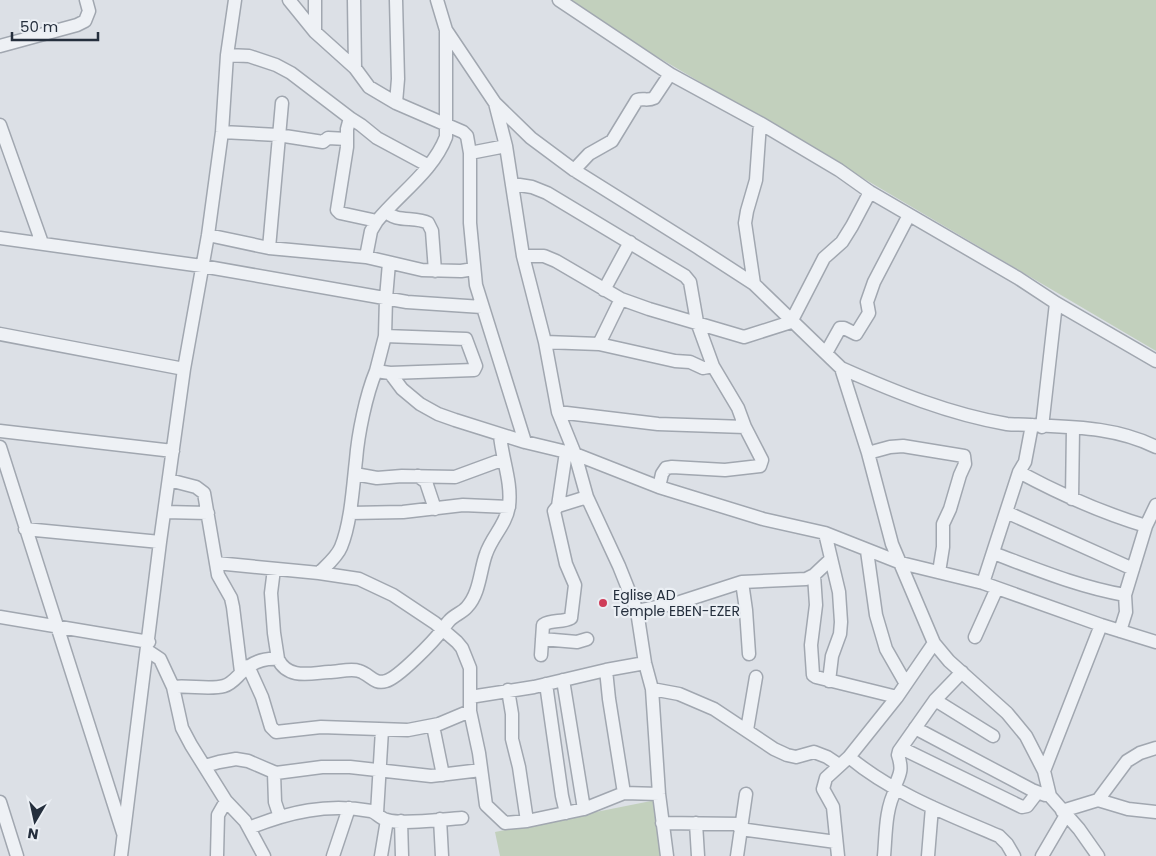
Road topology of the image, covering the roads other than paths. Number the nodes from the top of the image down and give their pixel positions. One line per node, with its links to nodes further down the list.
1 (86, 0): 11 (street)
2 (235, 0): 12 (street)
3 (289, 0): 10 (street)
4 (315, 0): 10 (street)
5 (354, 0): 13 (street)
6 (396, 0): 16 (street)
7 (437, 0): 9 (street)
8 (559, 0): 14 (street)
9 (446, 30): 17 (street); 21 (street)
10 (315, 32): 13 (street)
11 (0, 46)
12 (227, 55): 18 (street); 22 (street)
13 (355, 68): 16 (street)
14 (670, 74): 19 (street); 28 (street)
15 (282, 103): 23 (street)
16 (396, 103): 21 (street)
17 (495, 103): 25 (street); 28 (street)
18 (350, 118): 24 (street); 27 (street)
19 (760, 123): 30 (street); 45 (street)
20 (0, 126): 37 (street)
21 (445, 126): 26 (street); 27 (street)
22 (222, 132): 23 (street); 34 (street)
23 (278, 135): 24 (street); 38 (street)
24 (347, 139): 33 (street)
25 (506, 146): 26 (street); 29 (street)
26 (470, 153): 43 (street)
27 (429, 166): 31 (street)
28 (574, 170): 45 (street)
29 (513, 184): 36 (street); 39 (street)
30 (870, 192): 32 (street); 52 (street)
31 (386, 211): 33 (street); 44 (street)
32 (909, 215): 49 (street); 57 (street)
33 (377, 221): 40 (street)
34 (208, 235): 38 (street); 42 (street)
35 (0, 238): 37 (street)
36 (630, 242): 46 (street); 51 (street)
37 (42, 243): 42 (street)
38 (269, 248): 40 (street)
39 (523, 256): 46 (street); 55 (street)
40 (366, 257): 41 (street)
41 (389, 263): 44 (street); 47 (street)
42 (202, 266): 47 (street); 61 (street)
43 (474, 269): 44 (street); 50 (street)
44 (435, 271)
45 (754, 284): 52 (street)
46 (604, 290): 48 (street)
47 (386, 298): 50 (street); 54 (street)
48 (621, 299): 51 (street); 56 (street)
49 (1056, 303): 58 (street); 65 (street)
50 (482, 307): 70 (street)
51 (697, 322): 52 (street); 59 (street)
52 (791, 322): 57 (street)
53 (0, 334): 61 (street)
54 (385, 336): 62 (street); 63 (street)
55 (545, 342): 56 (street); 64 (street)
56 (599, 344): 59 (street)
57 (826, 354): 60 (street)
58 (1156, 361)
59 (713, 366): 66 (street)
60 (841, 368): 65 (street); 75 (street)
61 (184, 370): 73 (street)
62 (376, 371): 63 (street); 78 (street)
63 (390, 373): 69 (street)
64 (558, 412): 66 (street); 74 (street)
65 (1037, 426): 67 (street); 77 (street)
66 (745, 427): 81 (street)
67 (1073, 428): 72 (street); 83 (street)
68 (0, 431): 73 (street)
69 (500, 435): 70 (street); 76 (street)
70 (525, 442): 74 (street)
71 (0, 447): 93 (street)
72 (1156, 448)
73 (173, 452): 80 (street)
74 (571, 453): 81 (street); 82 (street); 85 (street)
75 (868, 453): 100 (street); 103 (street)
76 (504, 458): 79 (street); 86 (street)
77 (1019, 472): 83 (street); 89 (street)
78 (355, 474): 79 (street); 91 (street)
79 (418, 476): 87 (street)
80 (169, 480): 88 (street); 90 (street)
81 (659, 487): 94 (street)
82 (587, 497): 85 (street); 110 (street)
83 (1072, 498): 92 (street)
84 (1156, 505): 92 (street)
85 (558, 506): 117 (street)
86 (509, 507): 87 (street); 114 (street)
87 (435, 509): 91 (street)
88 (165, 512): 90 (street); 95 (street)
89 (1006, 512): 97 (street); 102 (street)
90 (208, 513): 99 (street)
91 (350, 513): 104 (street)
92 (1146, 526): 102 (street)
93 (25, 529): 95 (street); 113 (street)
94 (825, 533): 96 (street); 98 (street)
95 (160, 542): 121 (street)
96 (867, 551): 100 (street); 133 (street)
97 (993, 553): 107 (street); 109 (street)
98 (831, 559): 105 (street); 131 (street)
99 (216, 563): 101 (street); 126 (street)
100 (900, 563): 103 (street); 120 (street)
101 (274, 569): 104 (street); 124 (street)
102 (1132, 569): 109 (street)
103 (939, 572): 107 (street)
104 (319, 573): 114 (street)
105 (814, 575): 106 (street); 131 (street)
106 (742, 582): 110 (street); 122 (street)
107 (983, 583): 108 (street)
108 (997, 588): 112 (street); 116 (street)
109 (1125, 594): 115 (street)
110 (636, 611): 125 (street)
111 (0, 617): 113 (street)
112 (1101, 625): 115 (street); 152 (street)
113 (57, 626): 121 (street); 179 (street)
114 (442, 630): 124 (street); 137 (street)
115 (1120, 631): 119 (street)
116 (975, 637)
117 (542, 639): 118 (street); 123 (street)
118 (588, 639)
119 (1156, 642)
120 (934, 643): 128 (street); 133 (street)
121 (148, 647): 134 (street); 179 (street)
122 (749, 654)
123 (542, 656)
124 (278, 659): 126 (street)
125 (645, 664): 127 (street); 135 (street)
126 (244, 669): 134 (street); 143 (street)
127 (606, 670): 130 (street); 156 (street)
128 (962, 672): 139 (street); 152 (street)
129 (756, 677): 144 (street)
130 (563, 680): 132 (street); 165 (street)
131 (829, 681): 138 (street)
132 (546, 684): 136 (street); 167 (street)
133 (906, 684): 138 (street)
134 (173, 687): 149 (street)
135 (652, 689): 144 (street); 157 (street)
136 (508, 690): 137 (street); 174 (street)
137 (470, 697): 140 (street)
138 (897, 697): 148 (street)
139 (936, 700): 142 (street); 145 (street)
140 (470, 711): 141 (street); 151 (street)
141 (433, 726): 143 (street); 154 (street)
142 (915, 728): 146 (street); 159 (street)
143 (382, 730): 150 (street)
144 (747, 730): 148 (street)
145 (993, 736)
146 (901, 748): 155 (street); 159 (street)
147 (1156, 748): 160 (street)
148 (844, 761): 155 (street); 180 (street)
149 (205, 766): 153 (street); 161 (street)
150 (380, 770): 153 (street); 154 (street); 170 (street)
151 (481, 770): 154 (street); 174 (street)
152 (1044, 772): 159 (street)
153 (274, 773): 169 (street)
154 (443, 775)
155 (895, 789): 163 (street); 194 (street)
156 (624, 793): 157 (street); 165 (street)
157 (660, 794): 175 (street)
158 (746, 794): 177 (street)
159 (1044, 794): 168 (street)
160 (1098, 800): 166 (street); 168 (street)
161 (226, 801): 178 (street); 184 (street)
162 (0, 802): 182 (street)
163 (932, 807): 195 (street); 196 (street)
164 (348, 808): 169 (street); 170 (street); 186 (street)
165 (584, 809): 167 (street)
166 (1156, 812)
167 (566, 813): 174 (street)
168 (1064, 813): 181 (street); 199 (street)
169 (280, 817): 178 (street)
170 (382, 817): 173 (street); 187 (street)
171 (462, 818): 172 (street)
172 (440, 819): 173 (street); 189 (street)
173 (401, 821): 188 (street)
174 (527, 821)
175 (662, 823): 176 (street); 190 (street)
176 (696, 823): 177 (street); 191 (street)
177 (740, 827): 180 (street); 192 (street)
178 (249, 828): 185 (street)
179 (124, 836): 183 (street)
180 (836, 842): 193 (street)
181 (1050, 843): 197 (street); 198 (street)
182 (18, 856)
183 (121, 856)
184 (217, 856)
185 (264, 856)
186 (334, 856)
187 (381, 856)
188 (402, 856)
189 (442, 856)
190 (667, 856)
191 (698, 856)
192 (737, 856)
193 (838, 856)
194 (884, 856)
195 (928, 856)
196 (1014, 856)
197 (1042, 856)
198 (1054, 856)
199 (1098, 856)

